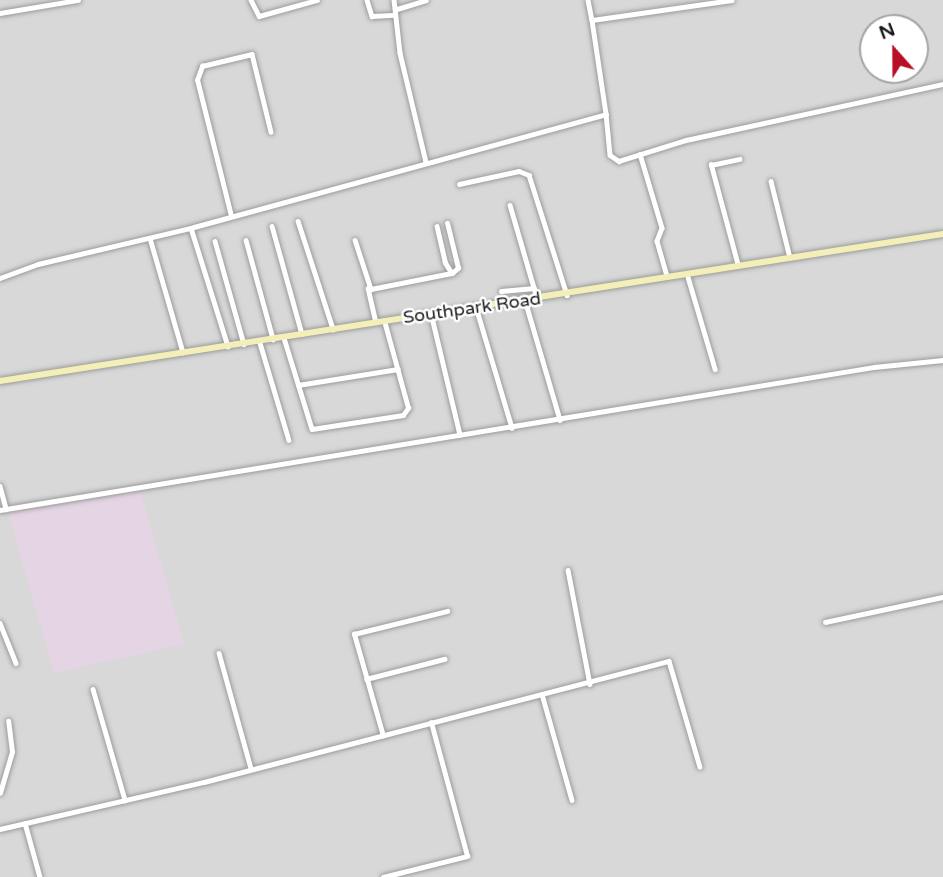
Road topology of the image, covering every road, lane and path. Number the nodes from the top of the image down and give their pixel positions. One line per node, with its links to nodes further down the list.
1 (78, 0): 10 (street)
2 (251, 0): 3 (street)
3 (317, 0)
4 (367, 0): 11 (street)
5 (394, 0): 9 (street)
6 (426, 0): 9 (street)
7 (589, 0): 12 (street)
8 (732, 0): 12 (street)
9 (397, 9): 11 (street)
10 (0, 13)
11 (394, 15): 18 (street)
12 (592, 20): 14 (street)
13 (943, 83): 16 (street)
14 (606, 114): 16 (street); 18 (street)
15 (271, 132): 22 (street)
16 (640, 154): 38 (street)
17 (739, 159): 34 (street)
18 (426, 162): 22 (street)
19 (771, 181): 33 (street)
20 (459, 184): 42 (street)
21 (510, 205): 40 (street)
22 (231, 216): 27 (street)
23 (299, 221): 48 (street)
24 (447, 223): 35 (street)
25 (272, 226): 49 (street)
26 (437, 226): 35 (street)
27 (191, 228): 29 (street); 54 (street)
28 (943, 234): 33 (street, Southpark Road)
29 (150, 238): 37 (street); 55 (street)
30 (246, 240): 51 (street)
31 (355, 240): 39 (street)
32 (215, 241): 53 (street)
33 (790, 258): 34 (street, Southpark Road)
34 (738, 267): 36 (street, Southpark Road)
35 (452, 273): 39 (street)
36 (688, 277): 38 (street, Southpark Road); 58 (street)
37 (0, 278)
38 (667, 280): 42 (street, Southpark Road)
39 (368, 287): 47 (street)
40 (534, 288): 41 (street); 43 (street)
41 (501, 291)
42 (567, 295): 43 (street, Southpark Road)
43 (537, 299): 44 (street, Southpark Road)
44 (525, 300): 45 (street, Southpark Road); 61 (street)
45 (476, 307): 46 (street, Southpark Road); 62 (street)
46 (430, 312): 47 (street, Southpark Road); 63 (street)
47 (379, 321): 48 (street, Southpark Road); 57 (street)
48 (333, 330): 49 (street, Southpark Road)
49 (302, 335): 50 (street, Southpark Road)
50 (284, 338): 51 (street, Southpark Road); 60 (street)
51 (274, 340): 52 (street, Southpark Road)
52 (260, 343): 53 (street, Southpark Road); 64 (street)
53 (244, 345): 54 (street, Southpark Road)
54 (228, 347): 55 (street, Southpark Road)
55 (183, 353): 59 (street, Southpark Road)
56 (943, 360): 61 (street)
57 (398, 369): 60 (street); 60 (street)
58 (715, 369)
59 (0, 381)
60 (298, 385)
61 (560, 420): 62 (street)
62 (512, 428): 63 (street)
63 (460, 435): 66 (street)
64 (289, 440)
65 (0, 486): 66 (street)
66 (3, 509)
67 (568, 570): 76 (street)
68 (943, 597): 70 (street)
69 (447, 611): 75 (street)
70 (825, 622)
71 (0, 623): 74 (street)
72 (219, 653): 83 (street)
73 (444, 659): 75 (street)
74 (16, 663)
75 (366, 679): 81 (street)
76 (590, 684): 78 (street); 82 (street)
77 (93, 689): 85 (street)
78 (542, 694): 80 (street); 86 (street)
79 (8, 721): 84 (street)
80 (431, 723): 81 (street); 90 (street)
81 (383, 736): 83 (street)
82 (700, 767)
83 (251, 768): 85 (street)
84 (0, 793)
85 (125, 800): 87 (street)
86 (572, 800)
87 (24, 823): 88 (street); 89 (street)
88 (0, 829)
89 (40, 877)
90 (383, 877)

